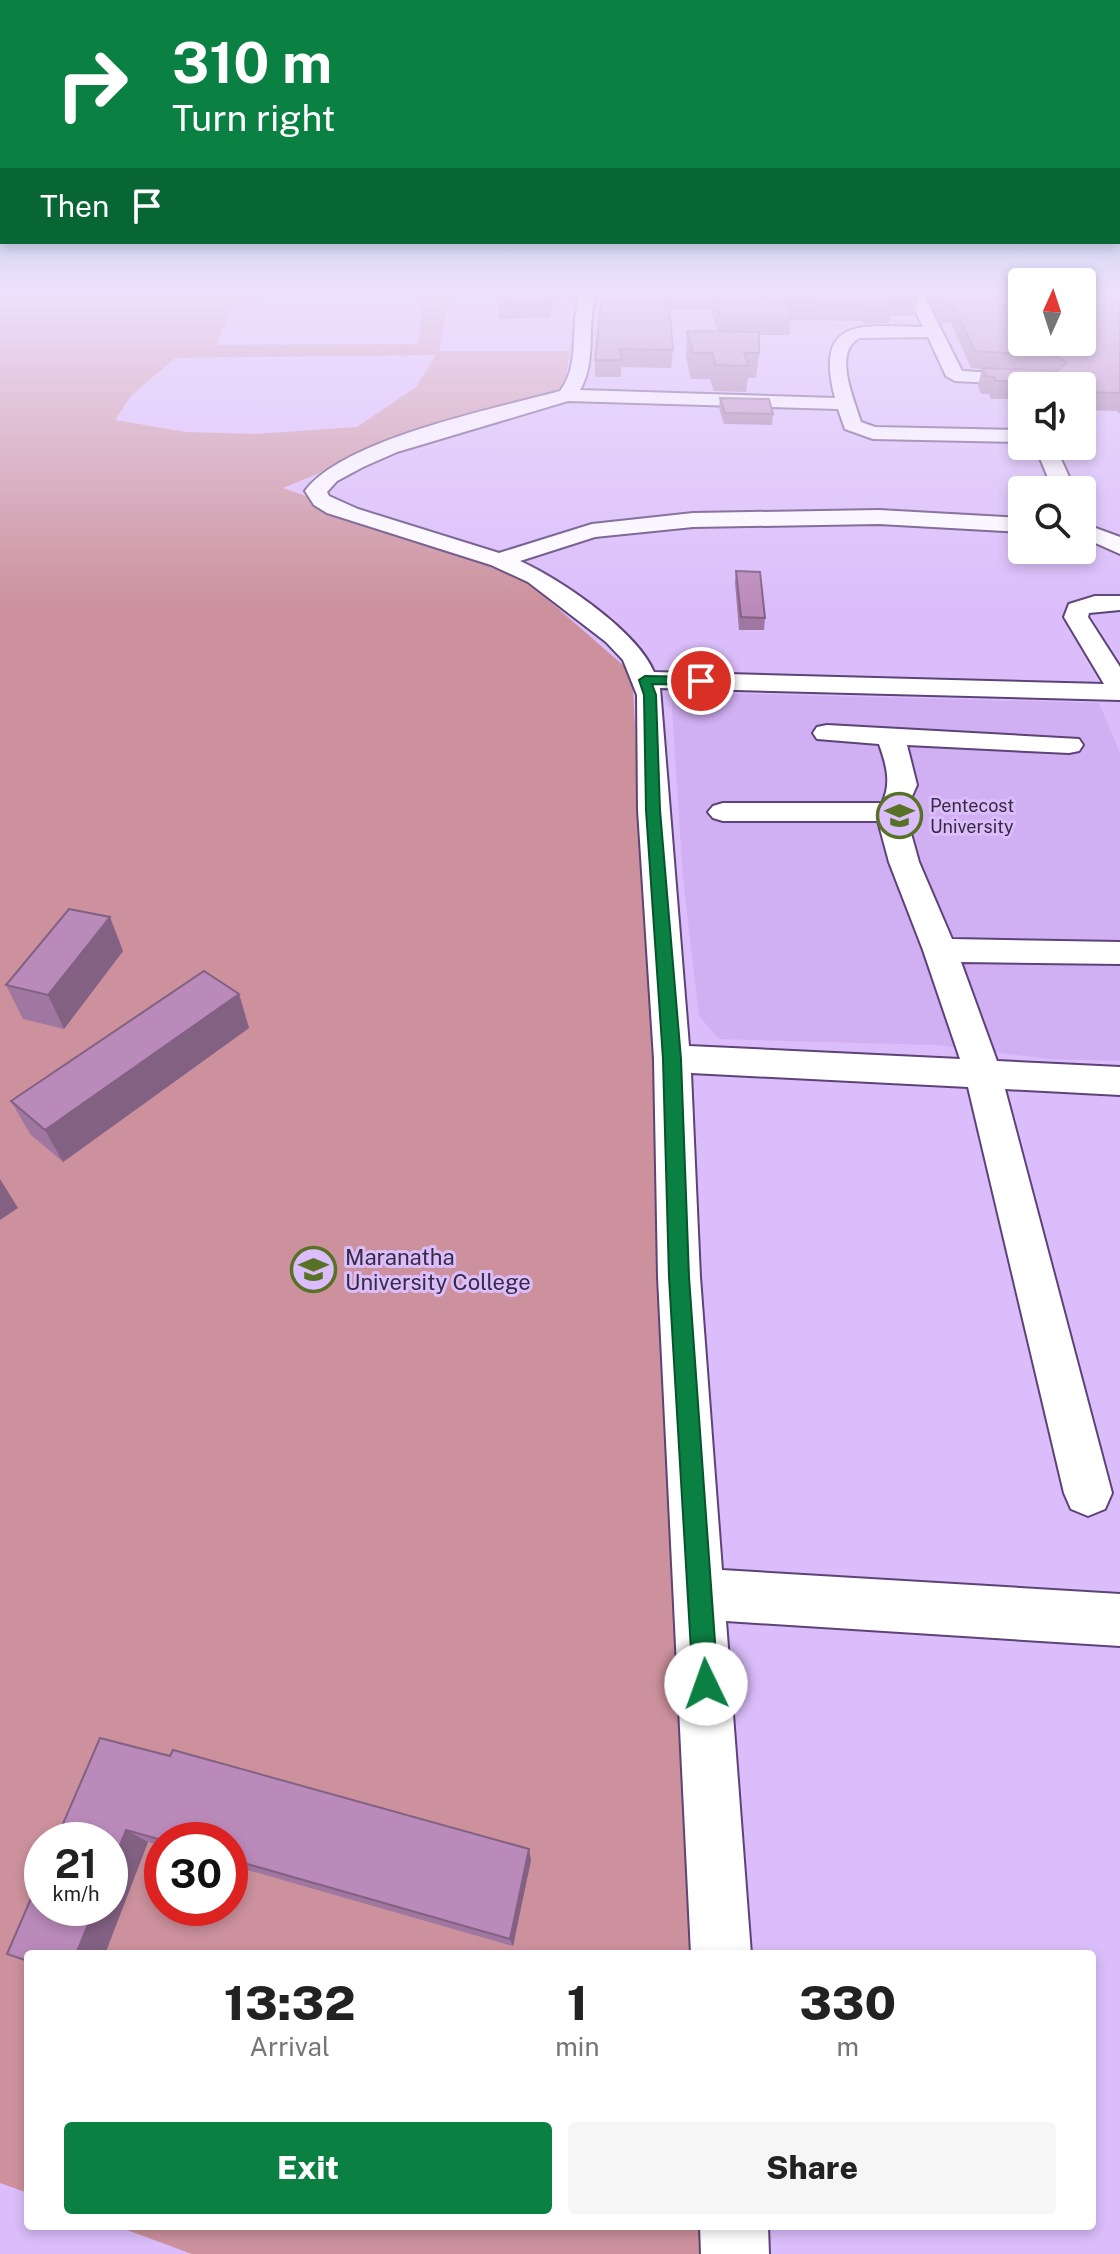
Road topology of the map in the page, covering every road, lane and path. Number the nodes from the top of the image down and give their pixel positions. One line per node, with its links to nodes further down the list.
1 (556, 398): 9 (street)
2 (666, 398): 4 (street)
3 (845, 398): 4 (street)
4 (846, 404): 5 (street)
5 (1008, 436)
6 (1008, 524): 9 (street)
7 (1096, 534): 8 (street)
8 (1120, 547)
9 (499, 560): 11 (street)
10 (1120, 603): 12 (street)
11 (645, 680): 12 (street); 20 (street)
12 (1120, 690)
13 (827, 733): 14 (street)
14 (891, 738): 15 (street); 17 (street)
15 (1069, 745)
16 (723, 812): 17 (street)
17 (890, 812): 18 (street)
18 (940, 950): 19 (street); 21 (street)
19 (1120, 953)
20 (672, 1059): 21 (street); 24 (street)
21 (983, 1073): 22 (street); 23 (street)
22 (1120, 1081)
23 (1088, 1493)
24 (701, 1594): 25 (street); 26 (street)
25 (1120, 1620)
26 (721, 1950)
27 (734, 2230): 28 (street)
28 (735, 2254)

